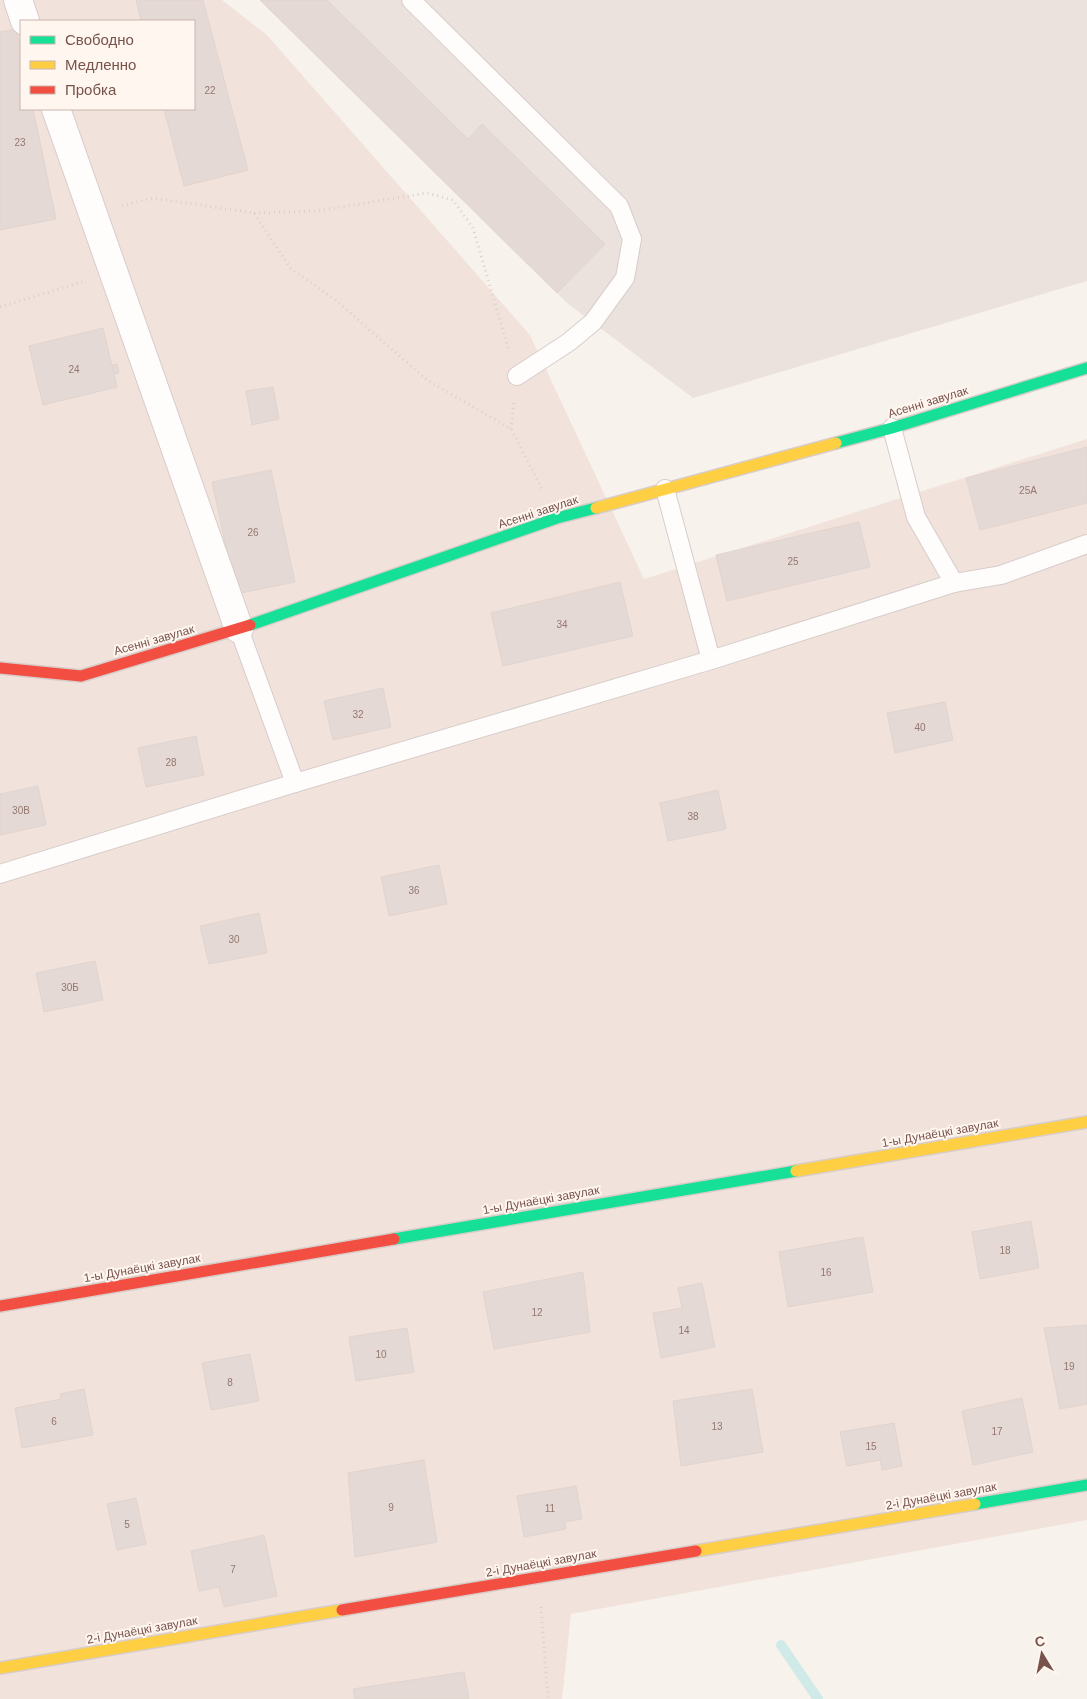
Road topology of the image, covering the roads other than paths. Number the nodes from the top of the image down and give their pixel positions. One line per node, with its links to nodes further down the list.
1 (18, 0): 3 (street)
2 (411, 0): 6 (lane)
3 (25, 20)
4 (56, 110): 11 (street)
5 (1087, 368): 7 (street, Асенні завулак)
6 (517, 376)
7 (892, 428): 8 (street, Асенні завулак); 10 (lane)
8 (665, 489): 11 (street, Асенні завулак); 12 (lane)
9 (1087, 544): 10 (lane)
10 (954, 584): 12 (lane)
11 (239, 629): 13 (street, Асенні завулак); 14 (lane)
12 (711, 660): 14 (lane)
13 (0, 668)
14 (295, 783): 15 (lane)
15 (0, 874)
16 (1087, 1122): 17 (street, 1-ы Дунаёцкі завулак)
17 (0, 1306)
18 (1087, 1485): 19 (street, 2-і Дунаёцкі завулак)
19 (0, 1668)

